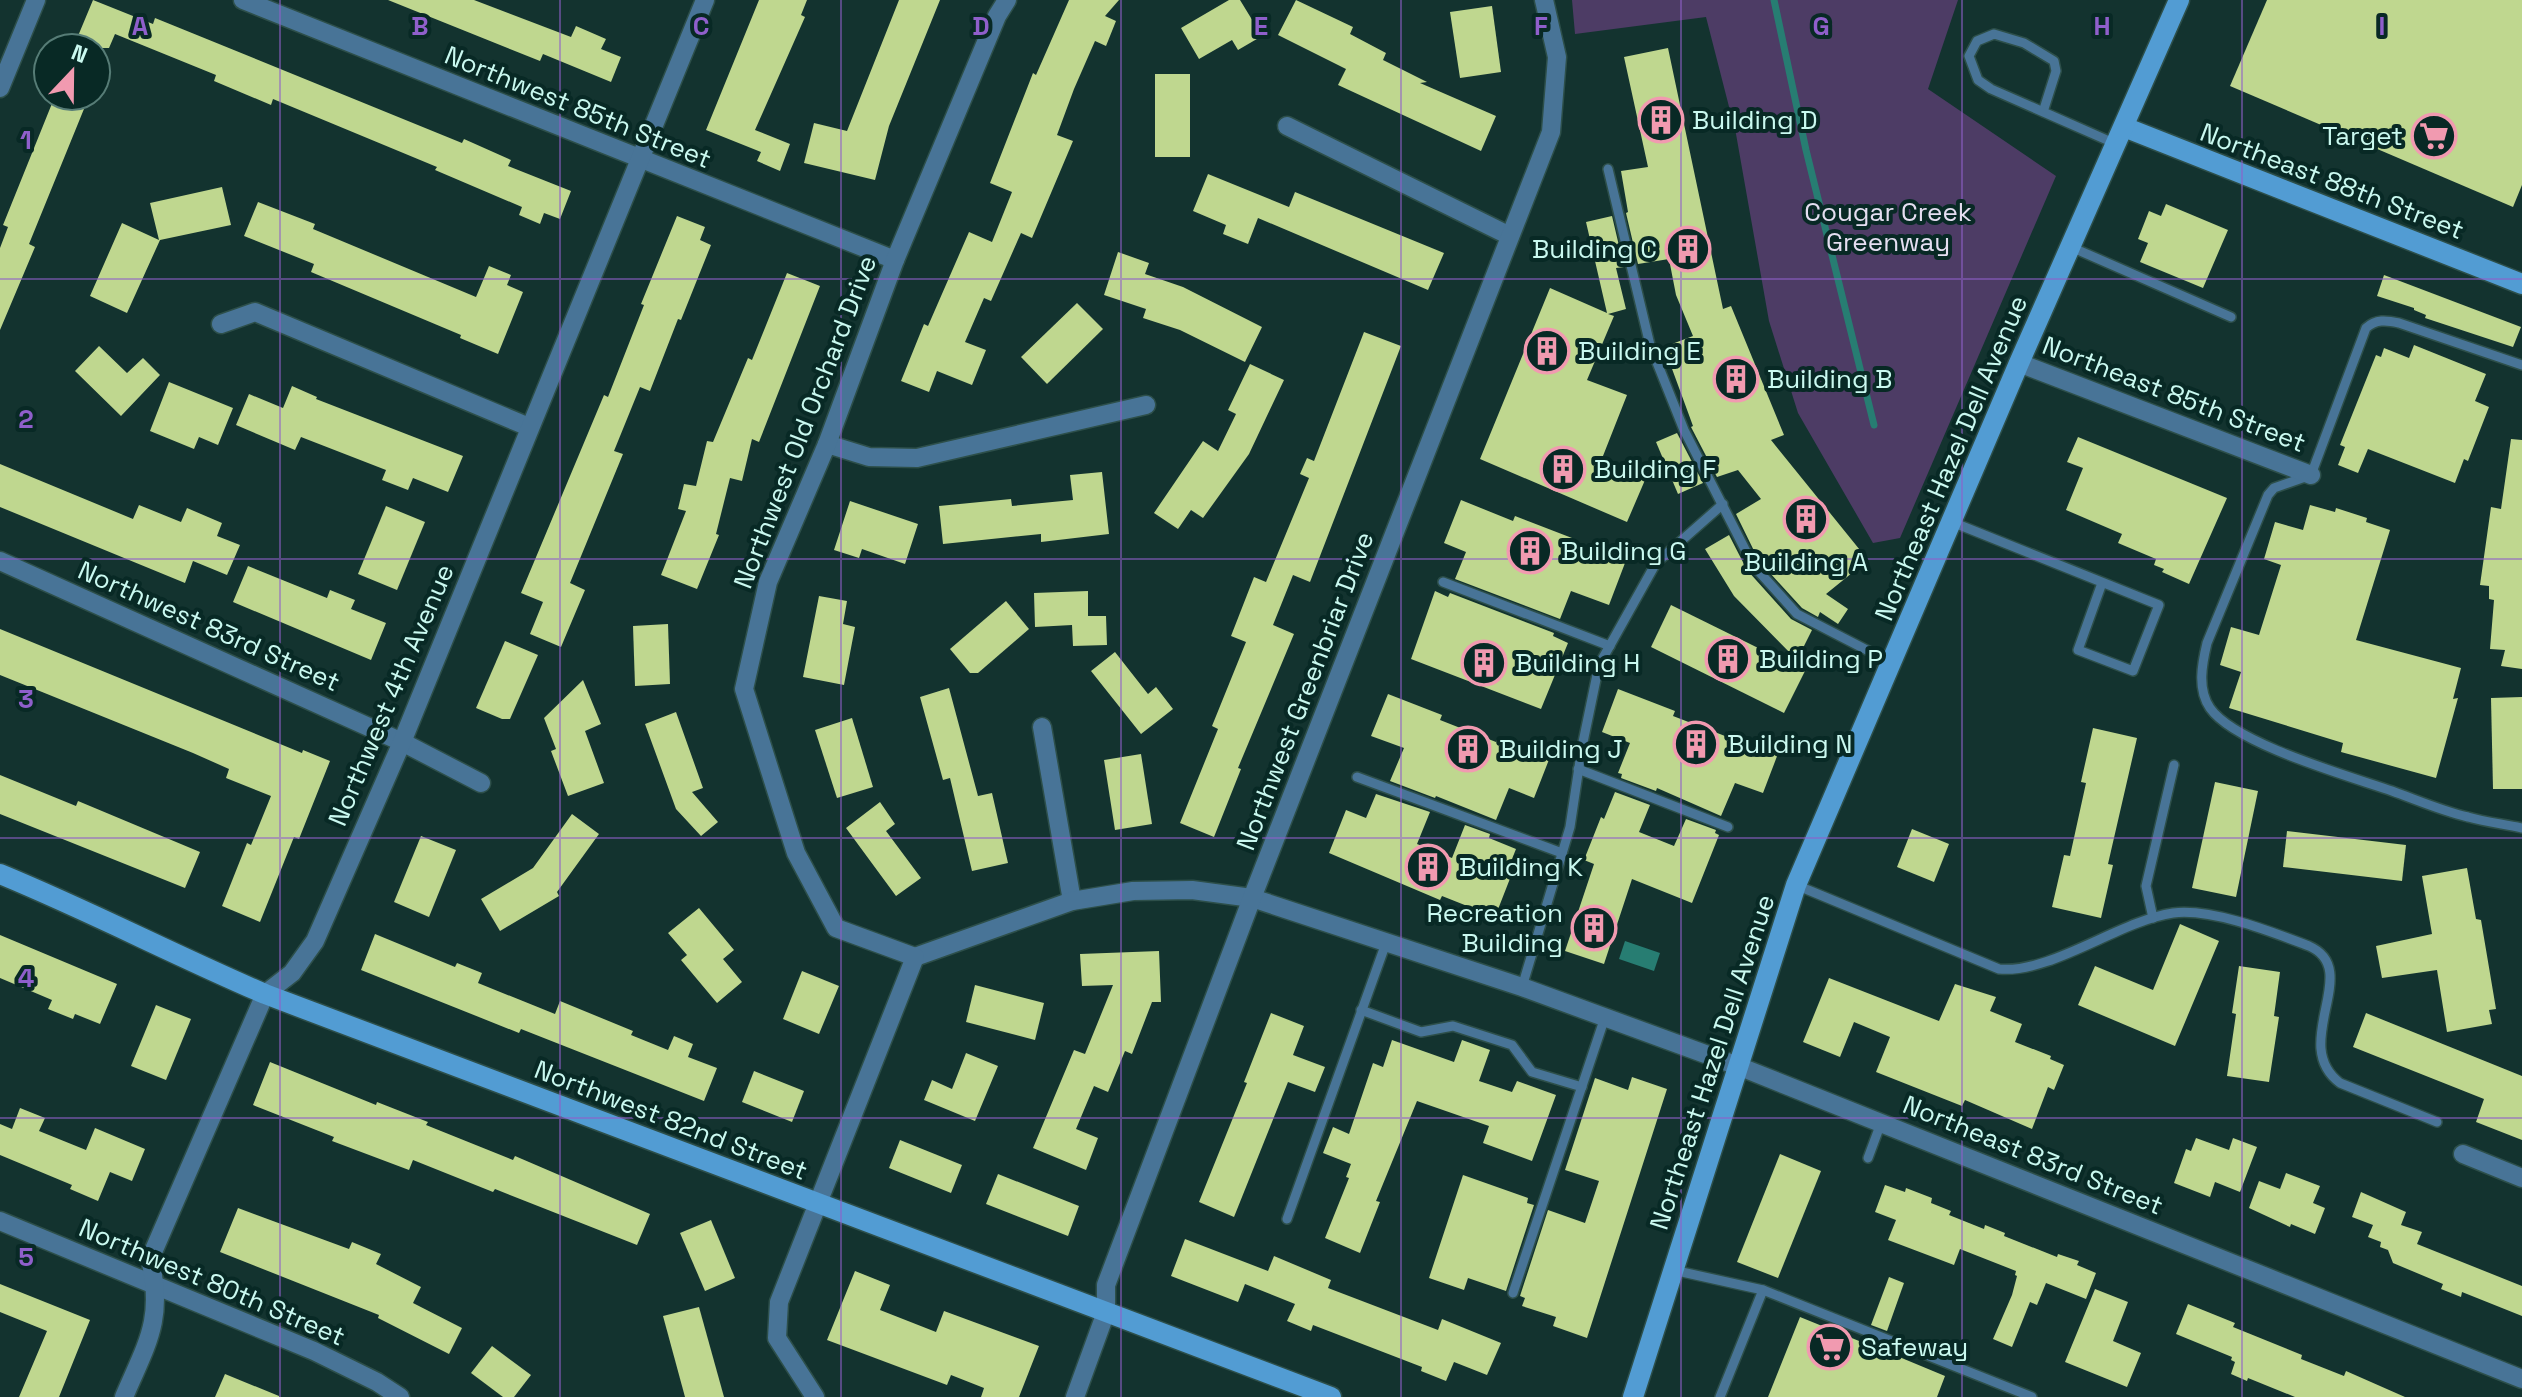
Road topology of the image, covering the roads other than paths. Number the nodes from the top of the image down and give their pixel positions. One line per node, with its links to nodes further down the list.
1 (36, 0): 7 (street)
2 (243, 0): 11 (street, Northwest 85th Street)
3 (705, 0): 11 (street, Northwest 4th Avenue)
4 (1007, 0): 15 (street, Northwest Old Orchard Drive)
5 (1544, 0): 13 (street, Northwest Greenbriar Drive)
6 (2179, 0): 10 (street, Northeast Hazel Dell Avenue)
7 (0, 88)
8 (2043, 112): 8 (lane); 10 (lane)
9 (1287, 126): 13 (street)
10 (2120, 136): 14 (street, Northeast Hazel Dell Avenue); 16 (street, Northeast 88th Street)
11 (639, 160): 15 (street, Northwest 85th Street); 22 (street, Northwest 4th Avenue)
12 (1608, 169): 25 (lane)
13 (1510, 236): 43 (street, Northwest Greenbriar Drive)
14 (2071, 247): 17 (lane); 19 (street, Northeast Hazel Dell Avenue)
15 (895, 260): 23 (street, Northwest Old Orchard Drive)
16 (2522, 284)
17 (2231, 317)
18 (221, 324): 22 (street)
19 (2019, 363): 24 (street, Northeast 85th Street); 26 (street, Northeast Hazel Dell Avenue)
20 (2522, 365): 24 (lane)
21 (1146, 405): 23 (street)
22 (529, 427): 33 (street, Northwest 4th Avenue)
23 (827, 444): 47 (street, Northwest Old Orchard Drive)
24 (2311, 475): 39 (lane)
25 (1723, 504): 30 (lane); 31 (lane)
26 (1952, 522): 29 (lane); 31 (street, Northeast Hazel Dell Avenue)
27 (0, 561): 33 (street, Northwest 83rd Street)
28 (1443, 582): 30 (lane)
29 (2102, 583): 29 (lane)
30 (1610, 646): 35 (lane)
31 (1892, 663): 42 (street, Northeast Hazel Dell Avenue)
32 (1042, 727): 44 (street)
33 (402, 742): 37 (street, Northwest 83rd Street); 49 (street, Northwest 4th Avenue)
34 (2174, 765): 45 (lane)
35 (1578, 769): 38 (lane); 40 (lane)
36 (1357, 777): 40 (lane)
37 (481, 783)
38 (1728, 827)
39 (2522, 828)
40 (1562, 853): 48 (lane)
41 (0, 874): 49 (street, Northwest 82nd Street)
42 (1796, 885): 45 (lane); 52 (street, Northeast Hazel Dell Avenue)
43 (1252, 898): 44 (street); 46 (street); 66 (street, Northwest Greenbriar Drive)
44 (1072, 901): 47 (street)
45 (2153, 918): 54 (lane)
46 (1386, 943): 48 (street); 50 (lane)
47 (915, 957): 59 (street)
48 (1522, 987): 51 (street, Northeast 83rd Street)
49 (265, 994): 59 (street, Northwest 82nd Street); 63 (street, Northwest 4th Avenue)
50 (1361, 1010): 53 (lane); 60 (lane)
51 (1605, 1017): 52 (street, Northeast 83rd Street); 53 (lane)
52 (1738, 1066): 55 (street, Northeast 83rd Street); 62 (street, Northeast Hazel Dell Avenue)
53 (1582, 1087): 65 (lane)
54 (2437, 1122)
55 (1881, 1123): 57 (lane); 67 (street, Northeast 83rd Street)
56 (2463, 1154): 58 (street)
57 (1868, 1158)
58 (2522, 1178)
59 (819, 1203): 66 (street, Northwest 82nd Street); 70 (street)
60 (1287, 1219)
61 (0, 1221): 63 (street, Northwest 80th Street)
62 (1673, 1270): 64 (lane); 73 (street, Northeast Hazel Dell Avenue)
63 (156, 1286): 68 (street, Northwest 4th Avenue); 69 (street, Northwest 80th Street)
64 (1763, 1290): 74 (lane); 75 (lane)
65 (1513, 1293)
66 (1106, 1312): 71 (street, Northwest Greenbriar Drive); 72 (street, Northwest 82nd Street)
67 (2522, 1379)
68 (124, 1397)
69 (400, 1397)
70 (815, 1397)
71 (1075, 1397)
72 (1331, 1397)
73 (1633, 1397)
74 (1720, 1397)
75 (2032, 1397)

